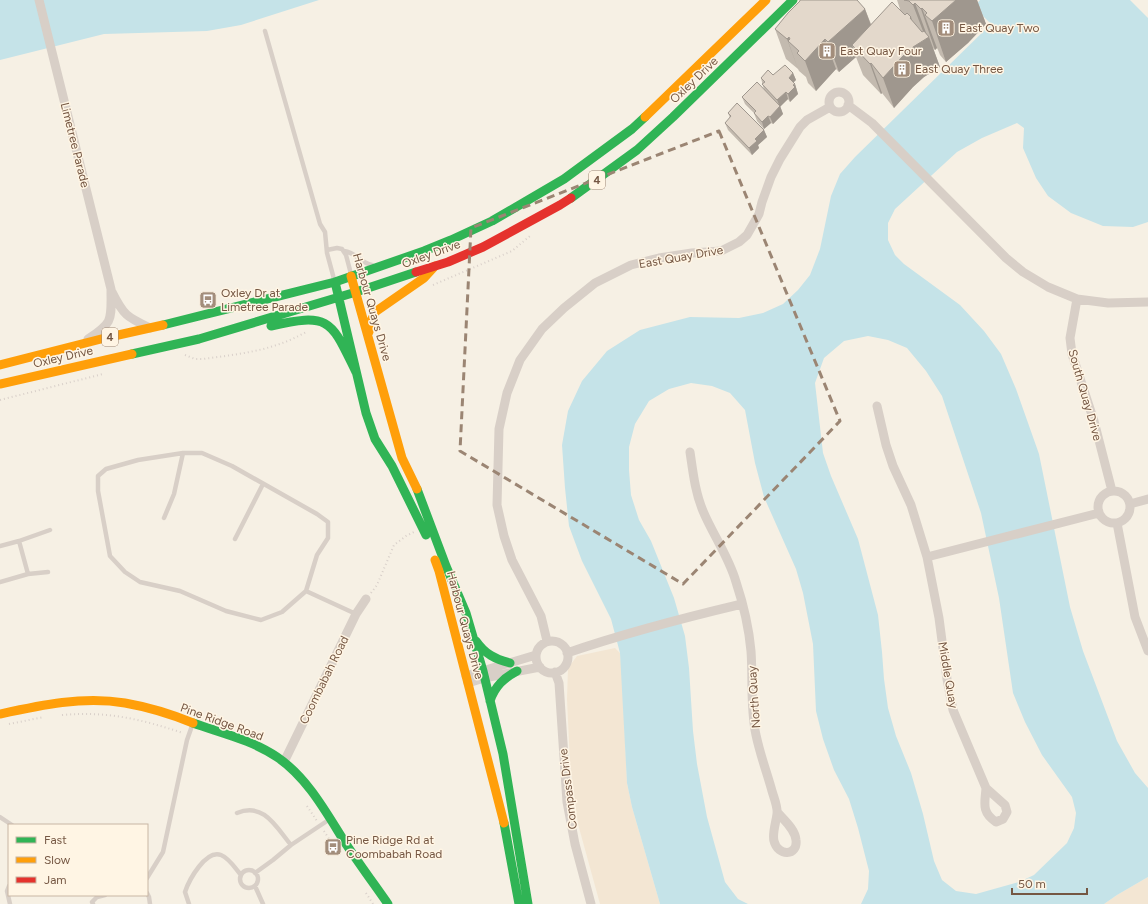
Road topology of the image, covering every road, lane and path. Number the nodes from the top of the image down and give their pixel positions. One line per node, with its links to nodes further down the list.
1 (39, 0): 13 (street, Limetree Parade)
2 (766, 0): 10 (main road, Oxley Drive / 4)
3 (793, 0): 9 (main road, Oxley Drive / 4)
4 (265, 31): 7 (lane)
5 (848, 105): 6 (street); 6 (street); 16 (street)
6 (830, 107): 51 (street, East Quay Drive)
7 (327, 250): 8 (lane, Harbour Quays Drive); 12 (lane, Harbour Quays Drive)
8 (344, 251): 10 (lane); 11 (lane, Harbour Quays Drive)
9 (436, 266): 14 (main road, Oxley Drive / 4); 19 (main road)
10 (379, 267): 11 (main road, Oxley Drive / 4)
11 (351, 276): 12 (main road, Oxley Drive / 4); 14 (main road, Harbour Quays Drive)
12 (335, 282): 15 (main road, Harbour Quays Drive); 18 (main road, Oxley Drive / 4)
13 (111, 289): 18 (street, Limetree Parade); 21 (street, Limetree Parade)
14 (356, 292): 15 (main road, Oxley Drive / 4); 19 (main road, Harbour Quays Drive)
15 (339, 297): 20 (main road, Oxley Drive / 4); 23 (main road, Harbour Quays Drive)
16 (1077, 299): 17 (street); 31 (street, South Quay Drive)
17 (1148, 302)
18 (150, 328): 21 (main road, Oxley Drive / 4)
19 (369, 335): 50 (main road, Harbour Quays Drive)
20 (199, 339): 23 (main road); 25 (main road, Oxley Drive / 4)
21 (81, 344): 22 (main road, Oxley Drive / 4)
22 (0, 365)
23 (356, 372): 60 (main road, Harbour Quays Drive)
24 (0, 374): 25 (main road)
25 (17, 380): 26 (main road, Oxley Drive / 4)
26 (0, 384)
27 (878, 406): 42 (street, Middle Quay)
28 (690, 452): 48 (street, North Quay)
29 (183, 453): 30 (lane); 35 (lane); 46 (lane)
30 (263, 484): 39 (lane); 46 (lane)
31 (1112, 491): 33 (street); 34 (street)
32 (1148, 499): 33 (street)
33 (1130, 504): 36 (street)
34 (1099, 513): 36 (street); 42 (street)
35 (164, 518)
36 (1117, 523): 52 (street)
37 (50, 530): 40 (lane)
38 (417, 531): 47 (path)
39 (234, 539)
40 (19, 541): 41 (lane); 44 (lane)
41 (0, 546)
42 (927, 557): 69 (street, Middle Quay)
43 (48, 572): 44 (lane)
44 (28, 574): 45 (lane)
45 (0, 582)
46 (306, 591): 49 (lane)
47 (366, 599): 49 (street, Coombabah Road)
48 (742, 604): 53 (street); 72 (street, North Quay)
49 (356, 614): 68 (street, Coombabah Road)
50 (472, 635): 55 (main road); 59 (main road, Harbour Quays Drive)
51 (547, 642): 53 (street); 54 (street)
52 (1148, 651)
53 (567, 653): 58 (street)
54 (536, 655): 55 (street); 56 (street)
55 (510, 663): 59 (street)
56 (540, 667): 57 (street); 58 (street)
57 (517, 671): 59 (street); 61 (main road)
58 (555, 672): 92 (street, Compass Drive)
59 (484, 674): 60 (street); 61 (main road, Harbour Quays Drive)
60 (467, 679): 90 (main road, Harbour Quays Drive)
61 (490, 701): 91 (main road, Harbour Quays Drive)
62 (0, 714): 65 (main road, Pine Ridge Road)
63 (59, 715): 67 (path)
64 (45, 717): 66 (path)
65 (193, 723): 67 (lane); 68 (main road, Pine Ridge Road)
66 (4, 725)
67 (189, 734): 81 (lane)
68 (284, 762): 74 (main road, Pine Ridge Road)
69 (986, 788)
70 (303, 800): 76 (path)
71 (237, 813): 77 (lane)
72 (778, 813)
73 (0, 817): 75 (lane)
74 (330, 818): 76 (lane); 89 (main road, Pine Ridge Road)
75 (10, 824)
76 (320, 825): 77 (lane); 78 (path)
77 (291, 845): 79 (lane)
78 (333, 845)
79 (255, 872): 80 (lane); 82 (lane)
80 (241, 875): 82 (lane); 86 (lane)
81 (148, 876)
82 (254, 886): 87 (lane)
83 (365, 892): 88 (path)
84 (101, 896): 85 (lane)
85 (92, 904)
86 (189, 904)
87 (263, 904)
88 (373, 904)
89 (388, 904)
90 (519, 904)
91 (528, 904)
92 (591, 904)

